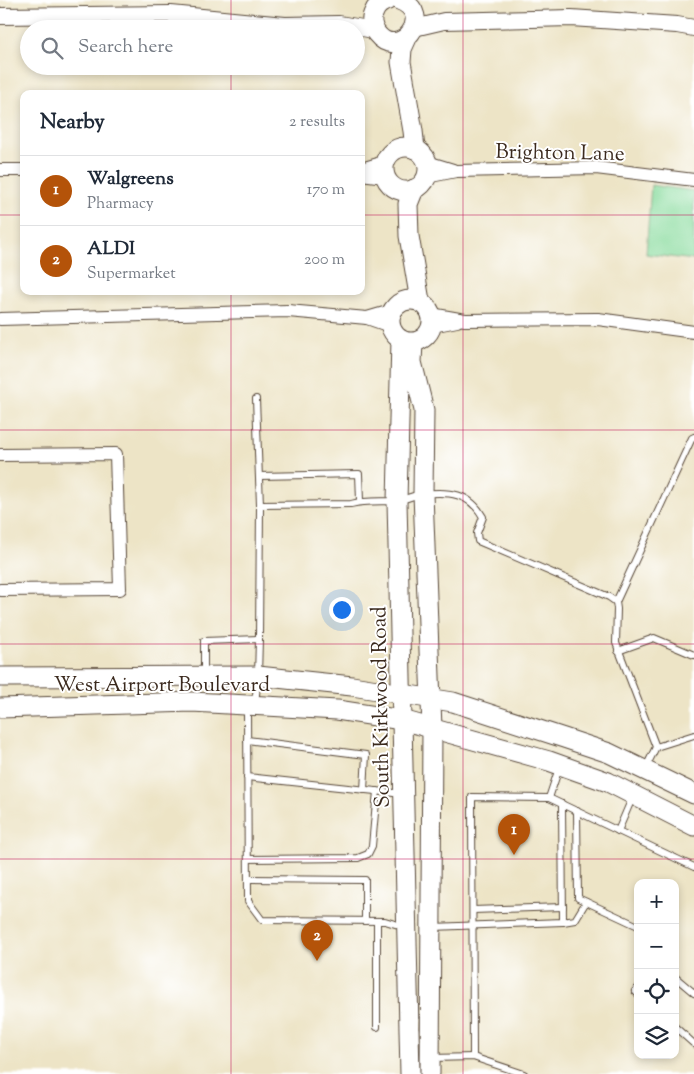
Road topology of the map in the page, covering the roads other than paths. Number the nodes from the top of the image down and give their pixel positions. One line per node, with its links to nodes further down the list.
1 (388, 9): 4 (street); 5 (main road); 5 (main road); 7 (main road, South Kirkwood Road)
2 (0, 16): 3 (street)
3 (233, 20)
4 (352, 20)
5 (412, 27): 6 (street); 7 (main road, South Kirkwood Road)
6 (694, 28)
7 (416, 165): 12 (main road); 12 (main road); 13 (street, Brighton Lane); 15 (main road, South Kirkwood Road)
8 (0, 170): 9 (street)
9 (20, 170)
10 (365, 171): 12 (street)
11 (365, 174): 12 (street)
12 (388, 176): 15 (main road, South Kirkwood Road)
13 (694, 180)
14 (0, 318): 15 (street)
15 (410, 320): 16 (street); 21 (main road, South Kirkwood Road); 22 (main road, South Kirkwood Road)
16 (694, 332)
17 (256, 399): 20 (lane)
18 (694, 437): 26 (lane)
19 (0, 454): 25 (street)
20 (259, 476): 23 (lane); 24 (lane)
21 (423, 494): 22 (lane); 26 (lane); 34 (main road, South Kirkwood Road)
22 (397, 500): 23 (lane); 33 (main road, South Kirkwood Road)
23 (360, 502): 24 (lane)
24 (260, 505): 27 (lane)
25 (0, 590)
26 (616, 602): 28 (lane)
27 (259, 639): 30 (lane); 31 (lane)
28 (618, 651): 29 (lane); 41 (lane)
29 (694, 655)
30 (204, 676): 31 (main road, West Airport Boulevard); 32 (main road, West Airport Boulevard)
31 (258, 676): 33 (main road, West Airport Boulevard); 35 (lane)
32 (8, 677): 36 (main road)
33 (402, 695): 34 (main road, West Airport Boulevard); 37 (main road, South Kirkwood Road)
34 (431, 700): 38 (main road, South Kirkwood Road); 43 (main road, West Airport Boulevard)
35 (251, 704): 36 (main road, West Airport Boulevard); 37 (main road, West Airport Boulevard); 40 (lane)
36 (8, 708)
37 (402, 720): 38 (main road, West Airport Boulevard); 47 (main road, South Kirkwood Road)
38 (432, 728): 42 (main road, West Airport Boulevard); 67 (main road, South Kirkwood Road)
39 (694, 735): 41 (lane)
40 (247, 740): 44 (lane); 45 (lane)
41 (656, 747): 43 (lane)
42 (560, 765): 49 (main road, West Airport Boulevard); 50 (lane)
43 (644, 770): 48 (main road, West Airport Boulevard); 49 (main road)
44 (247, 776): 45 (lane); 55 (lane)
45 (364, 790): 46 (lane)
46 (377, 791): 47 (lane); 55 (lane)
47 (404, 794): 66 (main road, South Kirkwood Road)
48 (694, 794)
49 (634, 795): 53 (main road, West Airport Boulevard); 54 (lane)
50 (549, 798): 51 (lane); 60 (lane)
51 (562, 804): 52 (lane); 59 (lane)
52 (577, 811): 54 (lane); 58 (lane)
53 (694, 826)
54 (618, 831): 56 (lane)
55 (248, 859): 57 (lane)
56 (694, 867)
57 (248, 879): 61 (lane); 61 (lane)
58 (586, 902): 63 (lane); 64 (lane)
59 (563, 908): 60 (lane); 63 (lane)
60 (472, 910): 65 (lane)
61 (364, 920): 62 (lane)
62 (377, 921): 66 (lane); 70 (lane)
63 (563, 922): 65 (lane)
64 (634, 924)
65 (473, 925): 67 (lane); 73 (lane)
66 (407, 927): 67 (main road); 74 (main road, South Kirkwood Road)
67 (431, 927): 75 (main road, South Kirkwood Road)
68 (679, 980): 69 (lane)
69 (694, 993)
70 (377, 1027)
71 (679, 1031): 72 (lane)
72 (694, 1044)
73 (473, 1057): 75 (lane); 76 (lane)
74 (410, 1066): 75 (main road)
75 (430, 1066)
76 (524, 1074)

